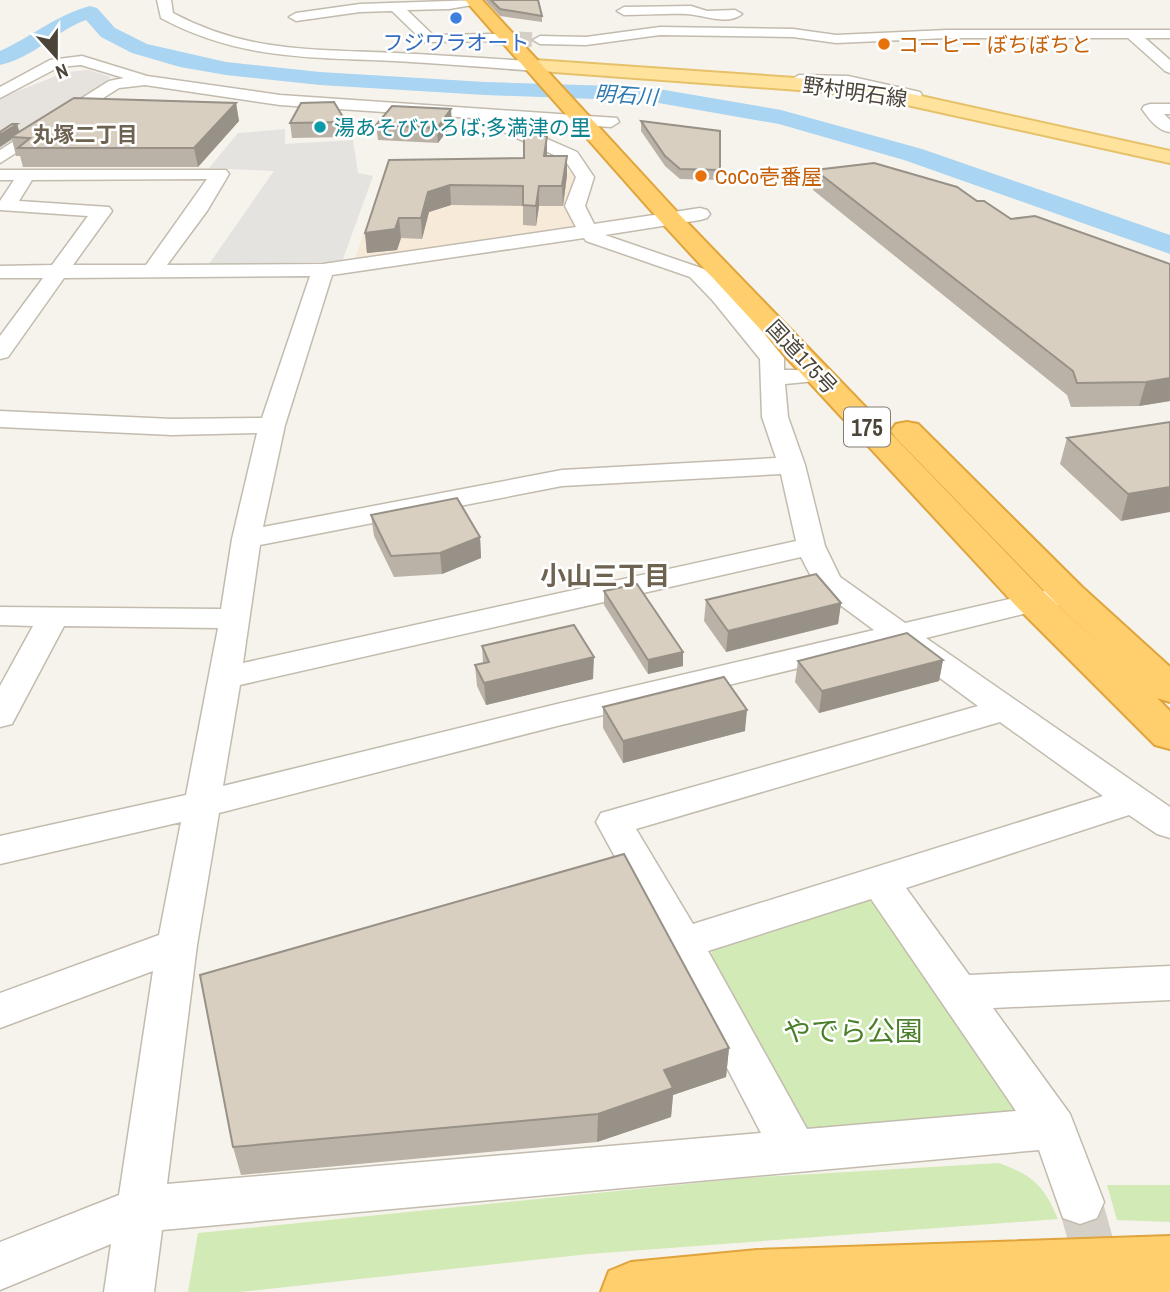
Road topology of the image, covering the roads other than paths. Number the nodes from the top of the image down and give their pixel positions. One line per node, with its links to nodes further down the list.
1 (164, 0): 12 (street)
2 (473, 0): 5 (street); 15 (highway, 国道175号 / 175)
3 (489, 0): 15 (highway, 国道175号 / 175)
4 (622, 5): 6 (street); 7 (street)
5 (395, 6): 10 (street); 12 (street)
6 (744, 14)
7 (640, 33): 8 (street); 11 (street)
8 (1132, 34): 9 (street); 14 (street)
9 (1170, 34)
10 (494, 38)
11 (540, 40)
12 (341, 55): 15 (street)
13 (852, 67): 18 (street)
14 (1170, 68)
15 (551, 72): 17 (main road, 野村明石線); 21 (highway, 国道175号 / 175)
16 (145, 80): 19 (street); 23 (street); 27 (street)
17 (794, 83): 18 (street); 20 (main road, 野村明石線)
18 (864, 84): 20 (street)
19 (0, 93)
20 (907, 99): 26 (main road, 野村明石線)
21 (590, 109): 23 (street); 25 (highway, 国道175号 / 175); 30 (highway, 国道175号 / 175)
22 (1170, 109): 24 (street)
23 (482, 113): 31 (street)
24 (1170, 127)
25 (629, 140)
26 (1170, 157)
27 (0, 158)
28 (0, 175): 29 (street)
29 (26, 176): 33 (street); 35 (street)
30 (684, 209): 31 (street); 36 (highway, 国道175号 / 175); 46 (highway, 国道175号 / 175)
31 (589, 231): 32 (street); 36 (street)
32 (323, 270): 33 (street); 42 (street)
33 (152, 271): 35 (street)
34 (0, 272): 35 (street)
35 (57, 272): 37 (street)
36 (732, 295): 39 (highway, 国道175号 / 175); 40 (street)
37 (11, 320): 38 (street)
38 (0, 352)
39 (818, 375): 40 (street); 47 (highway, 国道175号 / 175)
40 (771, 378): 43 (street)
41 (0, 419): 42 (street)
42 (272, 425): 44 (street)
43 (792, 465): 44 (street); 45 (street)
44 (246, 539): 50 (street)
45 (811, 545): 51 (street); 52 (street)
46 (1069, 595): 47 (street); 53 (highway, 国道175号 / 175)
47 (1032, 601): 51 (street); 56 (highway, 国道175号 / 175)
48 (0, 616): 49 (street)
49 (54, 616): 50 (street); 55 (street)
50 (235, 619): 52 (street)
51 (900, 634): 54 (street); 58 (street)
52 (225, 678): 58 (street)
53 (1170, 689)
54 (1005, 709): 57 (street); 62 (street)
55 (0, 716)
56 (1170, 735)
57 (1133, 800): 59 (street); 61 (street)
58 (203, 804): 60 (street); 63 (street)
59 (1170, 825)
60 (0, 850)
61 (880, 881): 62 (street); 65 (street)
62 (683, 943): 68 (street)
63 (177, 945): 66 (street); 70 (street)
64 (1170, 983): 65 (street)
65 (958, 992): 67 (street)
66 (0, 1011)
67 (1054, 1128): 68 (street); 69 (street)
68 (795, 1152): 70 (street)
69 (1080, 1202)
70 (140, 1209): 72 (street); 73 (street)
71 (1170, 1265): 74 (highway)
72 (0, 1266)
73 (128, 1292)
74 (631, 1292)

